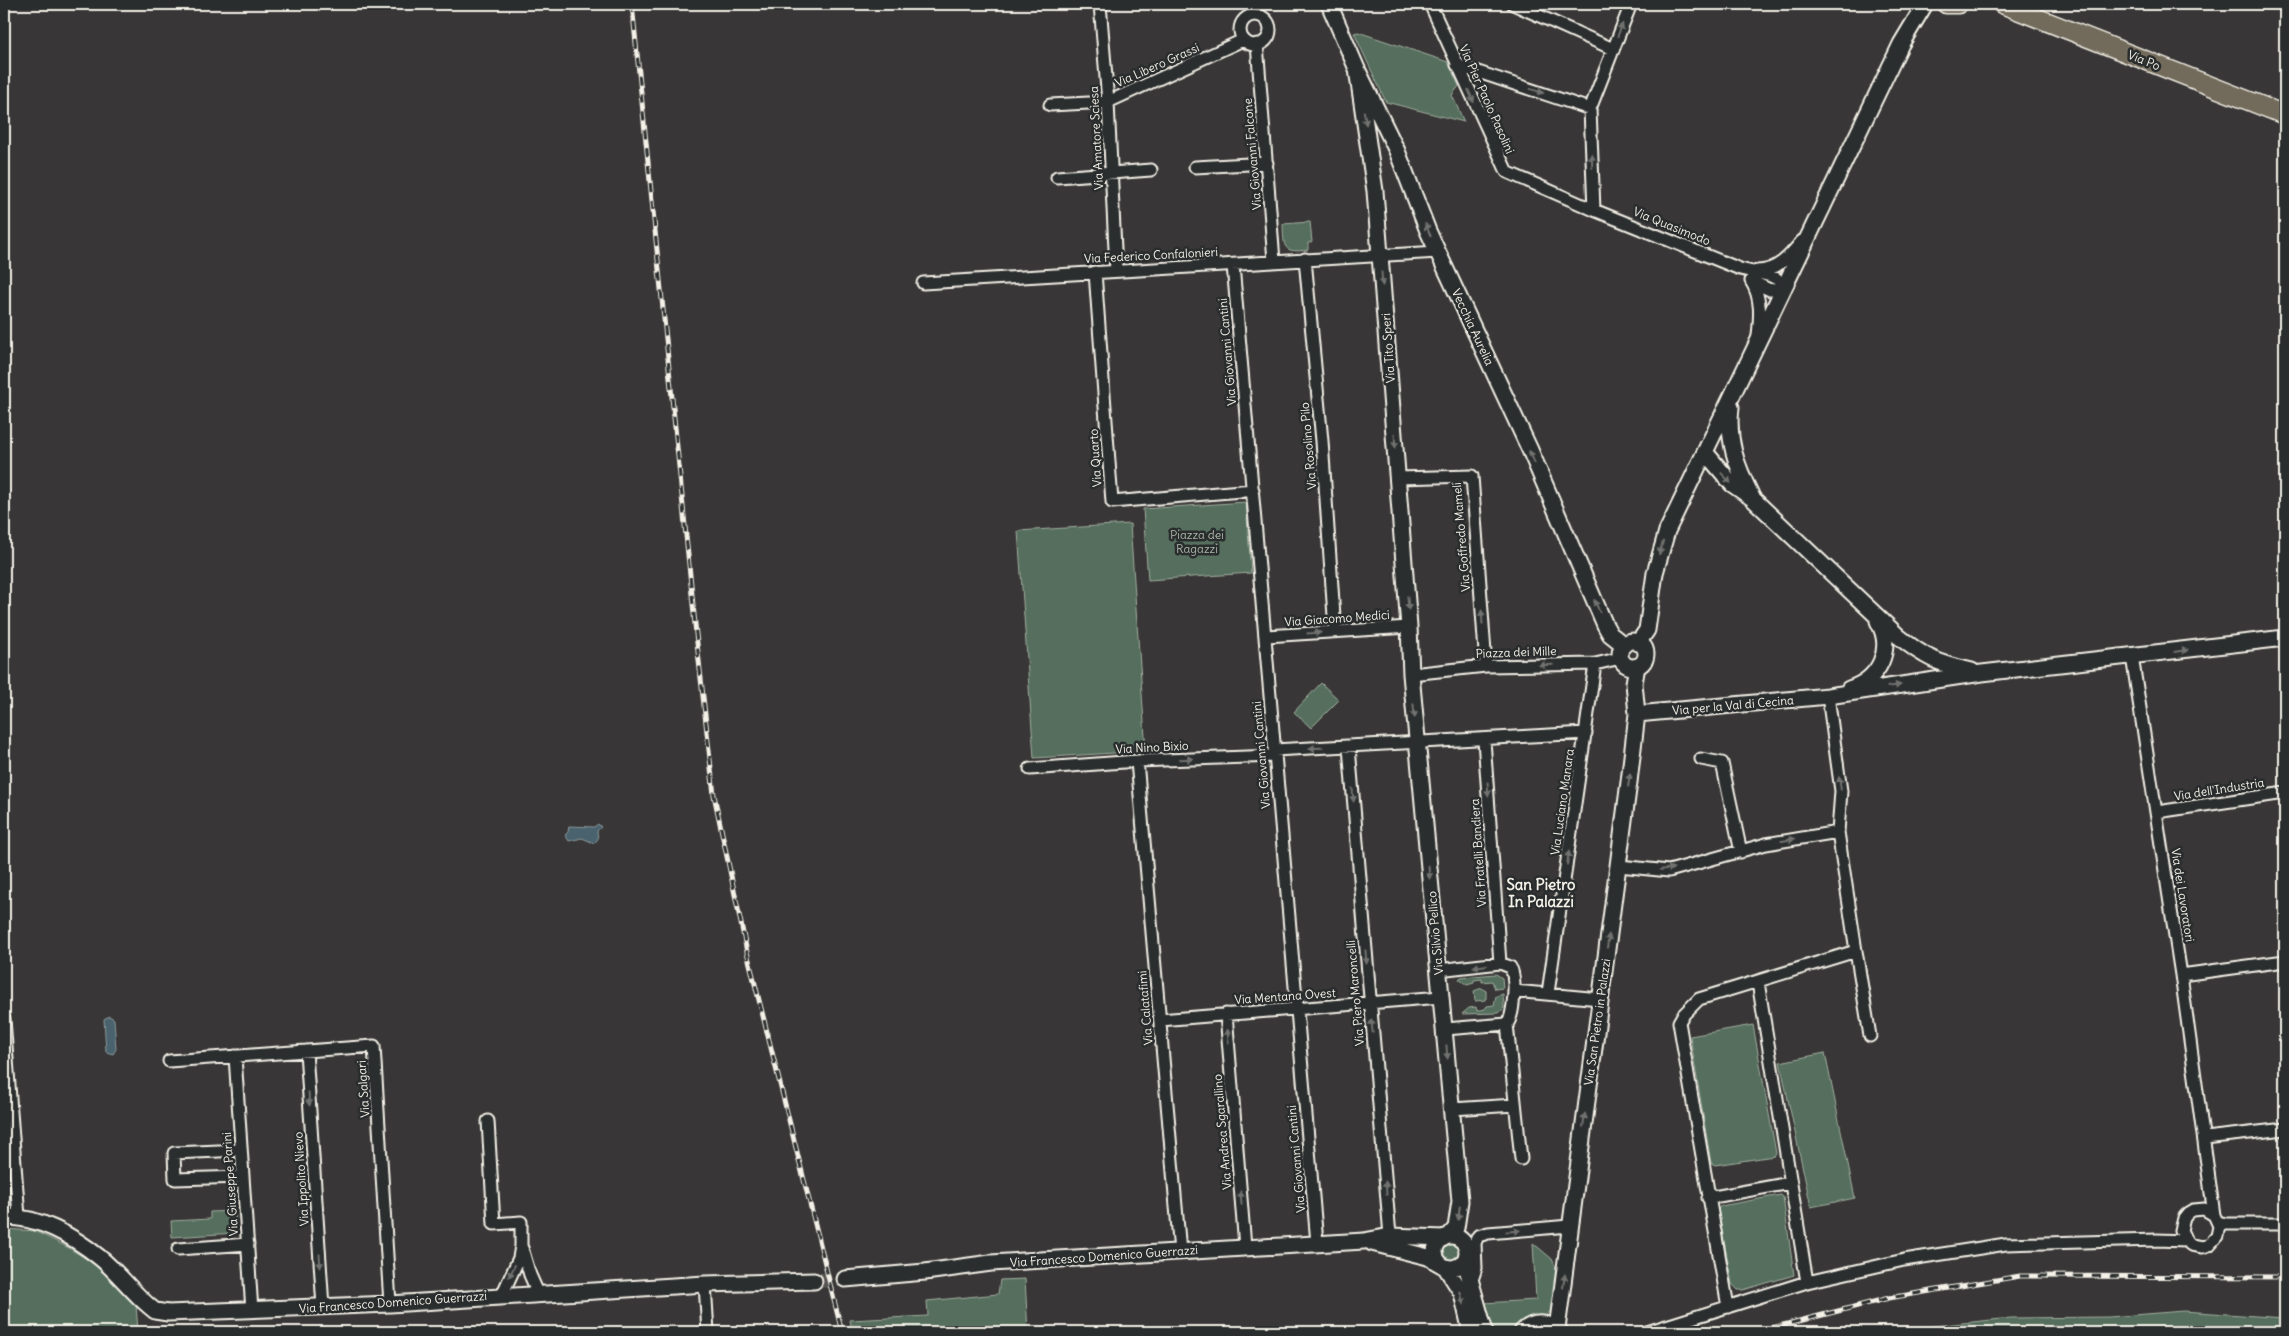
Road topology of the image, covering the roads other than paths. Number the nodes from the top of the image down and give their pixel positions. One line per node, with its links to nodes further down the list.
1 (1100, 4): 15 (street, Via Amatore Sciesa)
2 (1329, 4): 14 (main road, Vecchia Aurelia)
3 (1430, 4): 13 (street, Via Pier Paolo Pasolini)
4 (1513, 4): 12 (street)
5 (1631, 4): 12 (street, one-way to 5)
6 (1925, 4): 9 (main road)
7 (1951, 4): 9 (main road)
8 (2002, 4): 18 (main road, Via Po)
9 (1912, 26): 27 (main road)
10 (1244, 40): 11 (street); 11 (street); 15 (street, Via Libero Grassi)
11 (1257, 44): 21 (street, Via Giovanni Falcone)
12 (1613, 49): 17 (street)
13 (1457, 65): 17 (street, one-way to 17); 26 (street, Via Pier Paolo Pasolini, one-way to 26)
14 (1357, 70): 19 (main road, Vecchia Aurelia); 20 (main road, Via Tito Speri, one-way to 20)
15 (1108, 102): 16 (street, Via Libero Grassi); 24 (street, Via Amatore Sciesa)
16 (1050, 105)
17 (1590, 109): 26 (street, one-way to 17)
18 (2285, 115)
19 (1397, 151): 20 (main road); 28 (main road, Vecchia Aurelia, one-way to 19)
20 (1370, 159): 29 (main road, Via Tito Speri)
21 (1267, 163): 22 (street); 31 (street, Via Giovanni Falcone)
22 (1195, 167)
23 (1152, 170): 24 (street)
24 (1112, 174): 25 (street); 33 (street, Via Amatore Sciesa)
25 (1056, 177)
26 (1594, 210): 35 (street, Via Quasimodo)
27 (1810, 232): 35 (street); 37 (main road)
28 (1438, 252): 29 (street, Via Federico Confalonieri); 50 (main road, Vecchia Aurelia, one-way to 28)
29 (1380, 255): 30 (street, Via Federico Confalonieri); 42 (main road, Via Tito Speri, one-way to 42)
30 (1305, 259): 31 (street, Via Federico Confalonieri); 47 (street, Via Rosolino Pilo)
31 (1274, 261): 32 (street, Via Federico Confalonieri)
32 (1233, 265): 33 (street, Via Federico Confalonieri); 43 (street, Via Giovanni Cantini)
33 (1116, 271): 34 (street, Via Federico Confalonieri)
34 (1095, 272): 36 (street, Via Federico Confalonieri); 43 (street, Via Quarto)
35 (1753, 276): 37 (street, Via Quasimodo); 38 (street, Via Quasimodo)
36 (923, 283)
37 (1783, 288): 38 (main road)
38 (1757, 343): 39 (main road)
39 (1734, 393): 40 (main road); 41 (main road)
40 (1706, 450): 41 (main road); 44 (main road, one-way to 44); 50 (main road, one-way to 50)
41 (1737, 469): 44 (main road)
42 (1398, 478): 46 (main road, Via Tito Speri, one-way to 46); 53 (street, Via Goffredo Mameli, one-way to 42)
43 (1252, 490): 48 (street, Via Giovanni Cantini)
44 (1752, 498): 45 (main road)
45 (1873, 613): 56 (main road); 57 (main road)
46 (1410, 627): 47 (street, Via Giacomo Medici); 55 (main road, Via Silvio Pellico)
47 (1335, 632): 48 (street, Via Giacomo Medici, one-way to 47)
48 (1266, 636): 63 (street, Via Giovanni Cantini)
49 (2285, 638): 51 (main road, one-way to 49)
50 (1628, 648): 52 (street, Piazza dei Mille); 54 (main road, Vecchia Aurelia); 54 (main road)
51 (2132, 656): 56 (main road); 68 (street, Via dei Lavoratori)
52 (1595, 664): 53 (street, Piazza dei Mille, one-way to 53); 59 (street, Via Luciano Manara)
53 (1486, 666): 55 (street, Piazza dei Mille)
54 (1637, 666): 58 (main road)
55 (1411, 674): 61 (main road, Via Silvio Pellico, one-way to 61)
56 (1982, 674): 57 (main road, one-way to 56)
57 (1828, 696): 58 (main road, Via per la Val di Cecina); 69 (street, one-way to 57)
58 (1637, 714): 71 (main road, Via San Pietro in Palazzi, one-way to 58)
59 (1586, 733): 60 (street); 79 (street, Via Luciano Manara, one-way to 59)
60 (1484, 740): 61 (street); 74 (street, Via Fratelli Bandiera, one-way to 74)
61 (1417, 744): 62 (street, Via Nino Bixio); 75 (main road, Via Silvio Pellico, one-way to 75)
62 (1349, 747): 63 (street, Via Nino Bixio, one-way to 63); 82 (street, Via Piero Maroncelli, one-way to 82)
63 (1274, 753): 65 (street, Via Nino Bixio, one-way to 63); 83 (street, Via Giovanni Cantini)
64 (1701, 760): 70 (street)
65 (1137, 761): 66 (street, Via Nino Bixio); 86 (street, Via Calatafimi)
66 (1030, 769)
67 (2285, 793): 68 (street, Via dell'Industria)
68 (2157, 812): 76 (street, Via dei Lavoratori)
69 (1838, 832): 70 (street, one-way to 69); 72 (street)
70 (1741, 852): 71 (street, one-way to 70)
71 (1619, 866): 81 (main road, Via San Pietro in Palazzi, one-way to 71)
72 (1856, 951): 77 (street); 89 (street)
73 (2285, 961): 76 (street)
74 (1500, 963): 75 (street, one-way to 75); 78 (street)
75 (1438, 970): 80 (main road, Via Silvio Pellico)
76 (2181, 975): 97 (street, Via dei Lavoratori)
77 (1758, 982): 101 (street); 103 (street)
78 (1514, 991): 79 (street); 87 (street)
79 (1548, 992): 81 (street)
80 (1442, 997): 82 (street, Via Mentana Ovest); 88 (main road, Via Silvio Pellico)
81 (1600, 999): 111 (main road, Via San Pietro in Palazzi, one-way to 81)
82 (1370, 1003): 83 (street, Via Mentana Ovest); 112 (street, Via Piero Maroncelli, one-way to 82)
83 (1297, 1009): 84 (street, Via Mentana Ovest); 118 (street, Via Giovanni Cantini)
84 (1226, 1014): 86 (street, Via Mentana Ovest); 121 (street, Via Andrea Sgarallino, one-way to 84)
85 (4, 1019): 105 (street)
86 (1160, 1020): 123 (street, Via Calatafimi)
87 (1507, 1024): 88 (street); 93 (street)
88 (1444, 1029): 94 (main road, Via Silvio Pellico, one-way to 94)
89 (1870, 1036)
90 (306, 1051): 91 (street, Via Salgari); 133 (street, Via Salgari); 134 (street, Via Ippolito Nievo, one-way to 134)
91 (235, 1056): 92 (street, Via Salgari); 98 (street, Via Giuseppe Parini)
92 (170, 1061)
93 (1516, 1105): 94 (street); 99 (street)
94 (1452, 1109): 114 (main road, Via Silvio Pellico, one-way to 114)
95 (488, 1121): 120 (street)
96 (2285, 1128): 97 (street)
97 (2205, 1138): 102 (street, Via dei Lavoratori)
98 (242, 1150): 100 (street, Via Giuseppe Parini); 100 (street)
99 (1521, 1159)
100 (243, 1177): 119 (street, Via Giuseppe Parini)
101 (1790, 1184): 103 (street); 128 (street)
102 (2211, 1186): 104 (street); 107 (street, Via dei Lavoratori)
103 (1708, 1198): 135 (street)
104 (2193, 1210): 107 (street); 108 (street)
105 (19, 1217): 106 (main road, Via Francesco Domenico Guerrazzi); 136 (main road, Via Francesco Domenico Guerrazzi)
106 (4, 1218)
107 (2216, 1218): 109 (street); 113 (street)
108 (2182, 1223): 115 (street); 117 (street)
109 (2237, 1224): 110 (street); 113 (street)
110 (2285, 1224)
111 (1569, 1226): 129 (street, one-way to 111); 137 (main road, Via San Pietro in Palazzi, one-way to 111)
112 (1390, 1236): 114 (main road, Via Francesco Domenico Guerrazzi); 116 (main road, Via Francesco Domenico Guerrazzi)
113 (2217, 1236): 117 (street)
114 (1446, 1237): 124 (main road); 125 (main road)
115 (2157, 1240): 117 (street); 128 (street)
116 (1364, 1241): 118 (main road, Via Francesco Domenico Guerrazzi); 125 (main road, Via Francesco Domenico Guerrazzi)
117 (2186, 1241)
118 (1317, 1243): 121 (main road, Via Francesco Domenico Guerrazzi)
119 (248, 1244): 122 (street); 136 (street, Via Giuseppe Parini)
120 (521, 1246): 131 (street); 132 (street, one-way to 132)
121 (1245, 1247): 123 (main road, Via Francesco Domenico Guerrazzi)
122 (178, 1249)
123 (1180, 1252): 126 (main road, Via Francesco Domenico Guerrazzi)
124 (1467, 1257): 125 (main road); 129 (main road)
125 (1443, 1266): 139 (main road, one-way to 139)
126 (845, 1279)
127 (814, 1281): 130 (main road, Via Francesco Domenico Guerrazzi)
128 (1807, 1282): 135 (street)
129 (1471, 1283): 140 (main road)
130 (705, 1284): 131 (main road, Via Francesco Domenico Guerrazzi); 138 (street)
131 (538, 1293): 132 (main road, Via Francesco Domenico Guerrazzi)
132 (502, 1295): 133 (main road, Via Francesco Domenico Guerrazzi)
133 (390, 1304): 134 (main road, Via Francesco Domenico Guerrazzi)
134 (323, 1306): 136 (main road, Via Francesco Domenico Guerrazzi)
135 (1728, 1307): 142 (street)
136 (252, 1311)
137 (1558, 1331): 141 (main road)
138 (708, 1332)
139 (1471, 1332)
140 (1485, 1332)
141 (1522, 1332)
142 (1647, 1332)

